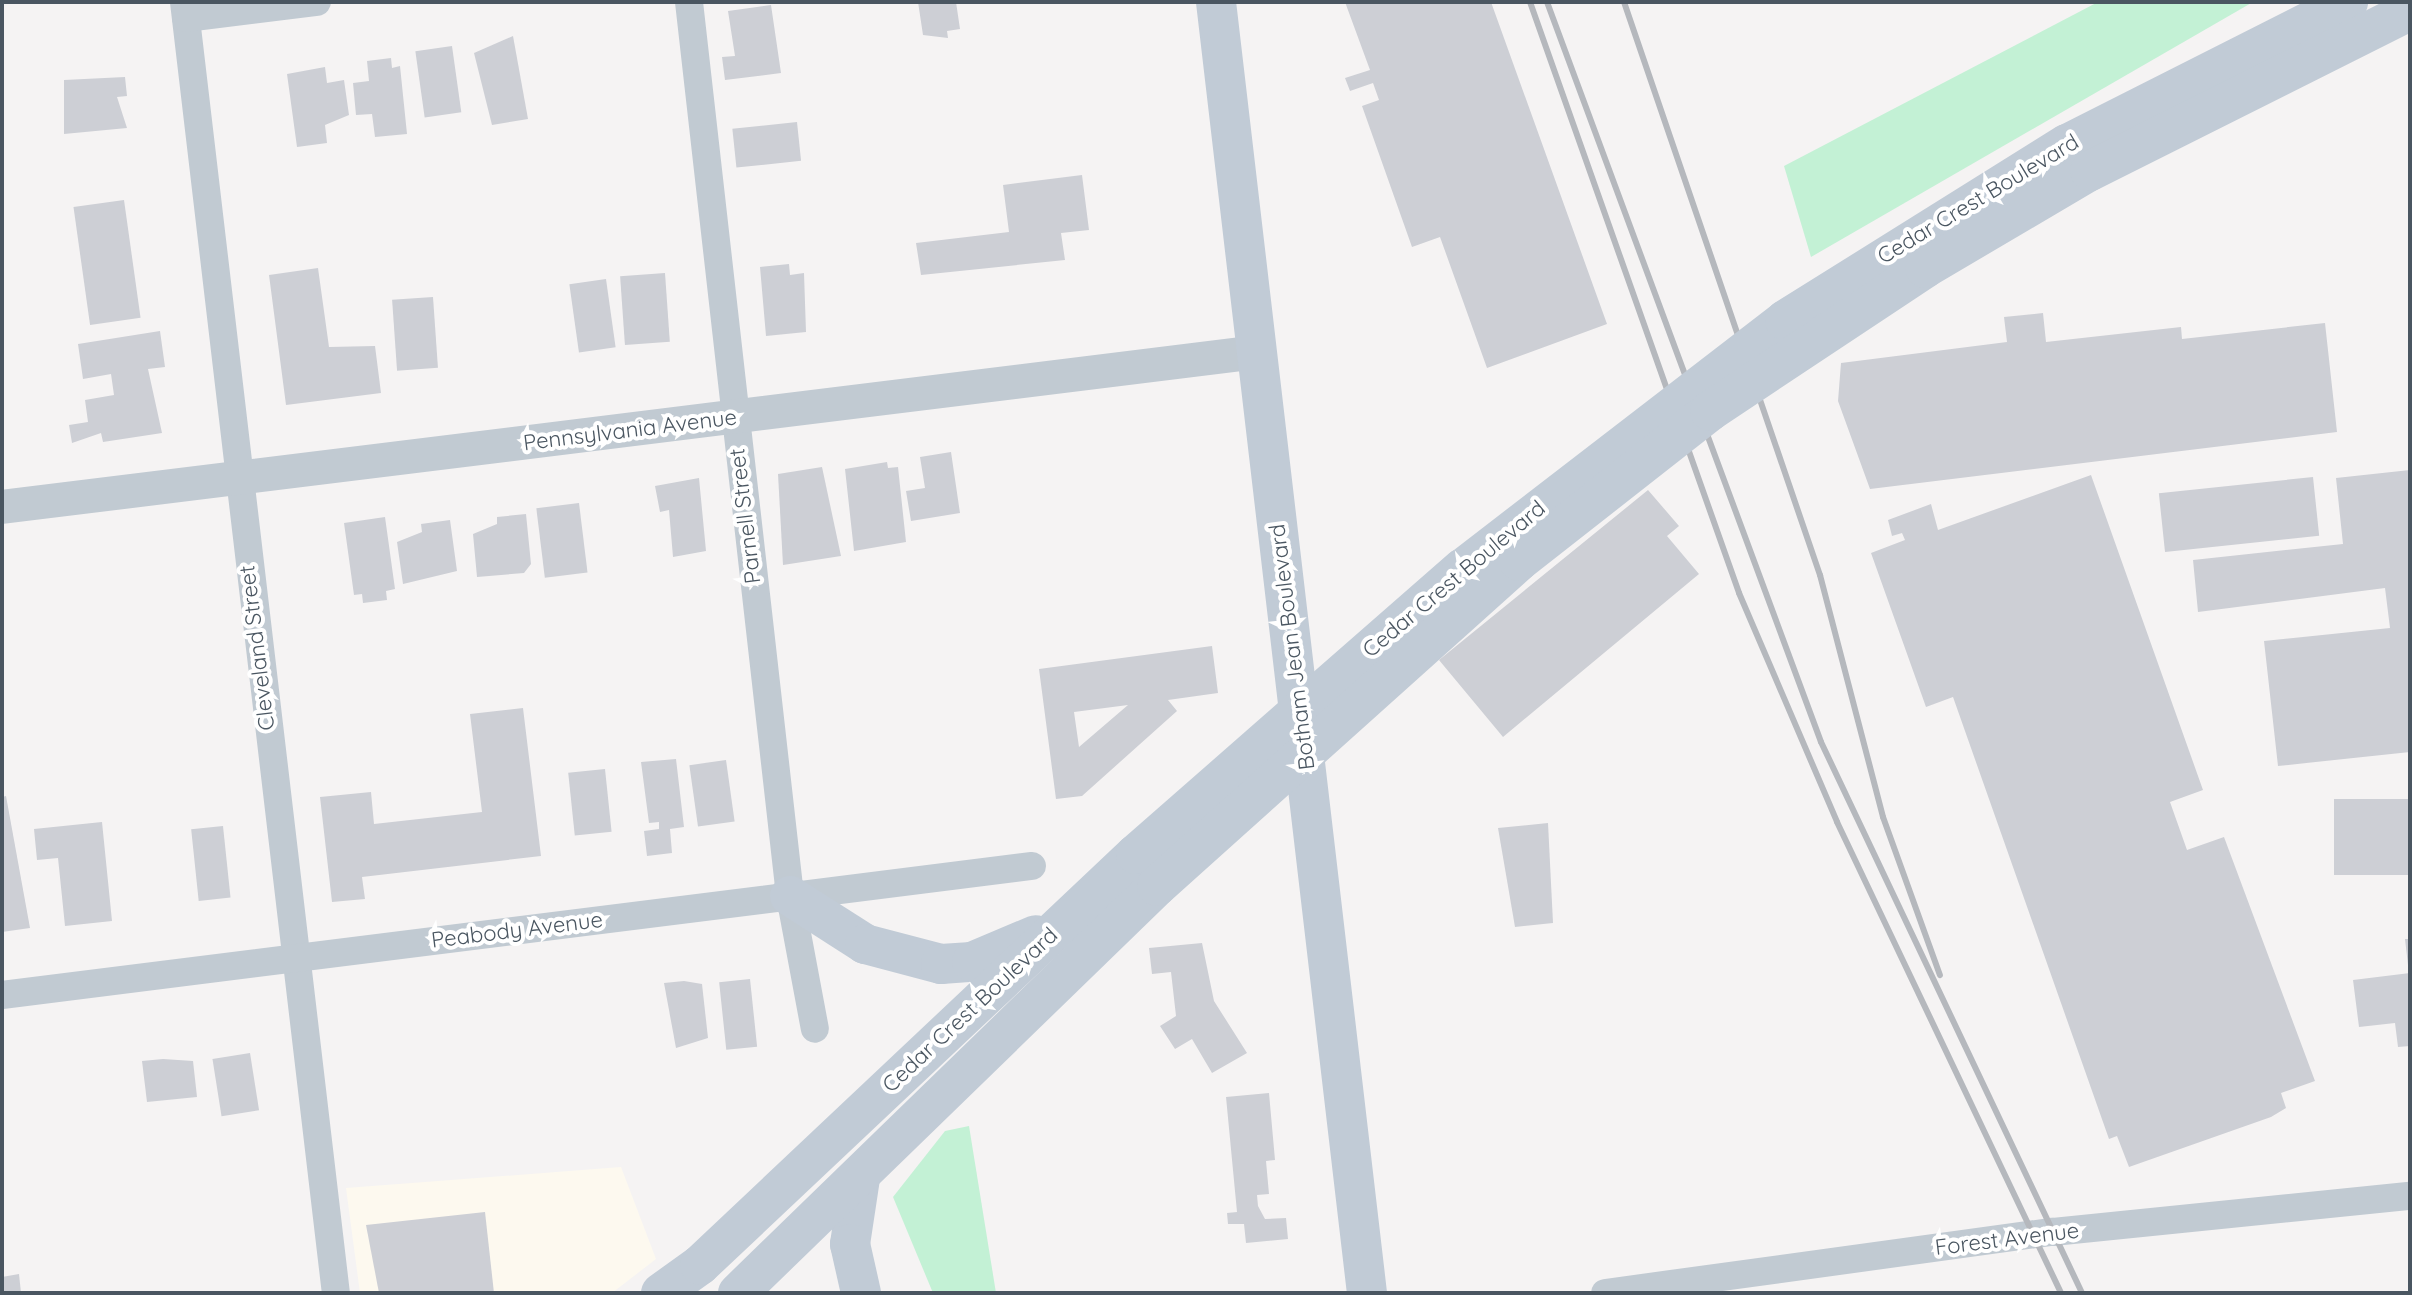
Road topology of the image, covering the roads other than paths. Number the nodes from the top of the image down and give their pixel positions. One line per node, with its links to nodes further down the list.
1 (317, 2): 5 (street)
2 (689, 2): 8 (street, Parnell Street)
3 (1216, 2): 7 (main road, Botham Jean Boulevard)
4 (2348, 2): 12 (main road, Cedar Crest Boulevard, bridge)
5 (185, 10): 9 (street, Cleveland Street)
6 (2410, 11): 12 (main road, Cedar Crest Boulevard, bridge)
7 (1258, 352): 8 (street, Pennsylvania Avenue); 25 (main road, Botham Jean Boulevard)
8 (734, 416): 9 (street, Pennsylvania Avenue); 13 (street, Parnell Street)
9 (240, 480): 10 (street, Pennsylvania Avenue); 15 (street, Cleveland Street)
10 (2, 507)
11 (1032, 866): 13 (street, Peabody Avenue)
12 (1146, 870): 14 (main road, Cedar Crest Boulevard); 18 (main road, Cedar Crest Boulevard)
13 (790, 896): 14 (main road); 15 (street, Peabody Avenue); 17 (street, Parnell Street)
14 (1064, 921): 20 (main road, Cedar Crest Boulevard)
15 (295, 958): 16 (street, Peabody Avenue); 21 (street, Cleveland Street)
16 (2, 995)
17 (815, 1029)
18 (860, 1178): 23 (main road, Cedar Crest Boulevard); 24 (main road)
19 (2410, 1196): 26 (street, Forest Avenue)
20 (695, 1279): 22 (main road, Cedar Crest Boulevard)
21 (336, 1293)
22 (661, 1293)
23 (738, 1293)
24 (861, 1293)
25 (1367, 1293)
26 (1605, 1293)

